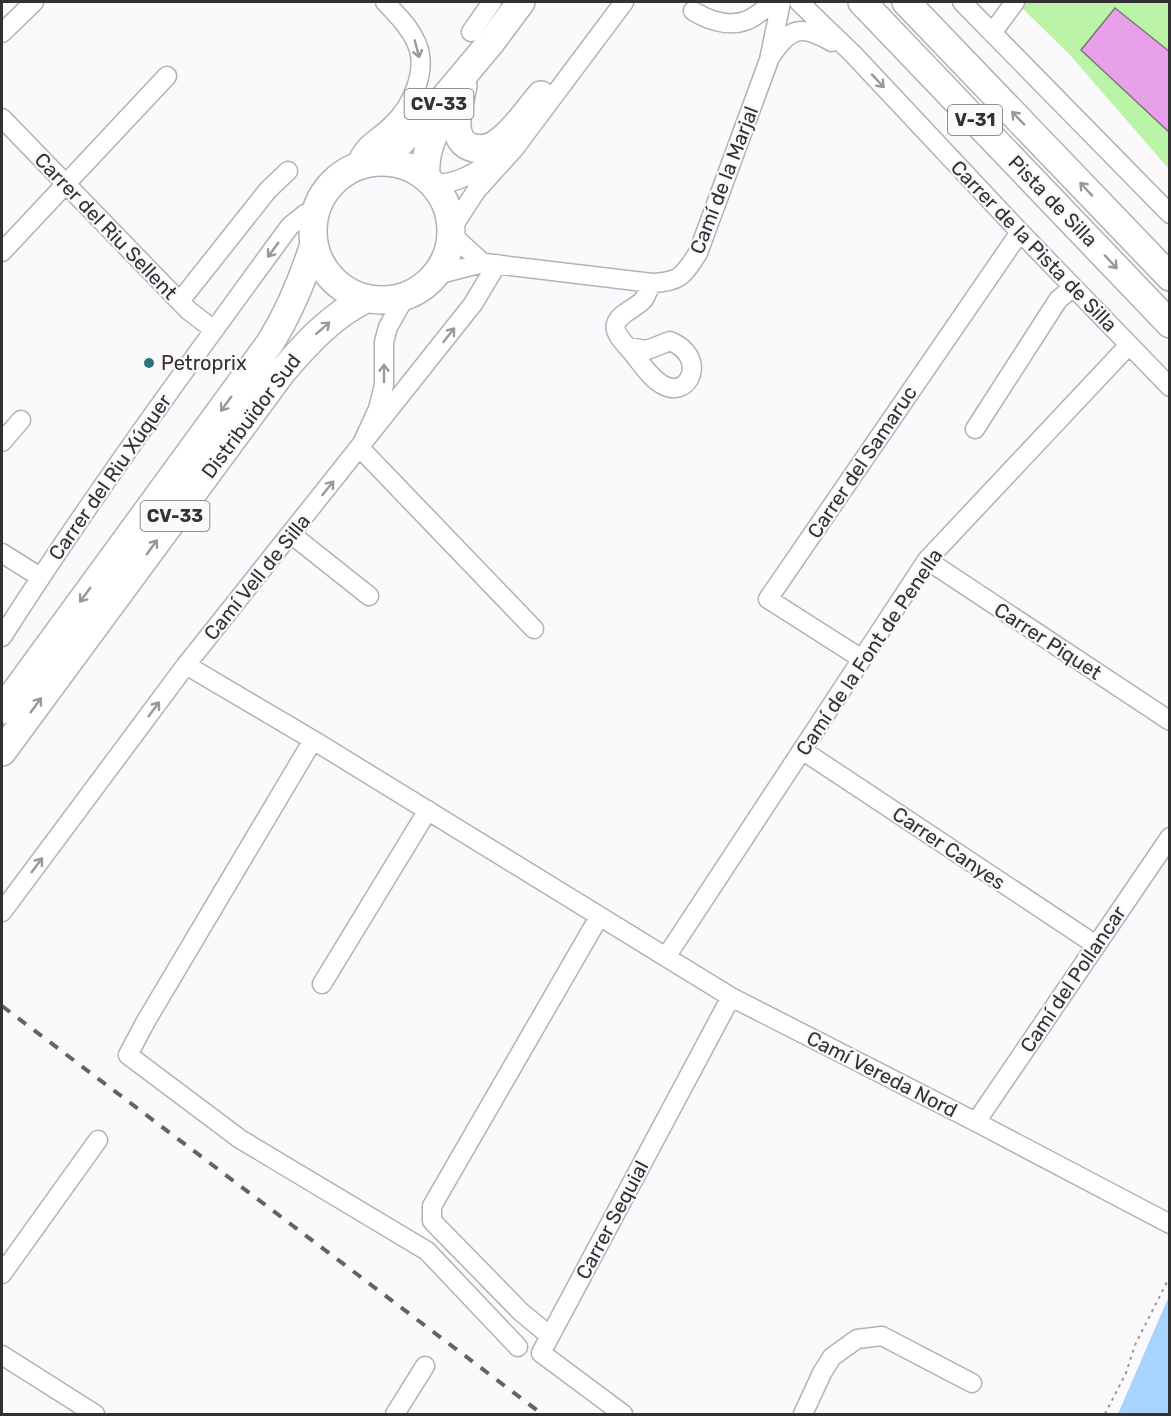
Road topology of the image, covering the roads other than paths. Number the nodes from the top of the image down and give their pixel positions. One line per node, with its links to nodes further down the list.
1 (34, 2): 17 (street)
2 (385, 2): 28 (street, one-way to 28)
3 (492, 2): 20 (street)
4 (521, 2): 20 (highway)
5 (611, 2): 25 (street)
6 (624, 2): 34 (street, CV-33)
7 (774, 2): 15 (street)
8 (780, 2): 22 (street, Camí de la Marjal)
9 (799, 2): 21 (street, Carrer de la Pista de Silla)
10 (841, 2): 19 (highway)
11 (862, 2): 19 (highway, Pista de Silla / V-31)
12 (906, 2): 16 (highway, Pista de Silla / V-31)
13 (962, 2): 18 (street)
14 (1015, 2): 18 (street)
15 (693, 11)
16 (923, 13): 40 (highway, Pista de Silla / V-31, one-way to 16)
17 (2, 33)
18 (992, 33): 33 (street)
19 (894, 36): 46 (highway, Pista de Silla / V-31, one-way to 46)
20 (482, 37): 24 (highway, CV-33); 27 (highway, CV-33)
21 (853, 54): 22 (street, Camí de la Marjal); 35 (street, Carrer de la Pista de Silla, one-way to 35)
22 (768, 60): 41 (street, Camí de la Marjal)
23 (167, 76): 31 (street)
24 (463, 87): 25 (highway); 30 (highway, CV-33)
25 (541, 95): 30 (street)
26 (2, 118): 31 (street, Carrer del Riu Sellent)
27 (381, 161): 28 (highway, CV-33); 30 (highway, CV-33)
28 (355, 166): 32 (highway, CV-33)
29 (288, 171): 45 (street)
30 (430, 180): 34 (highway)
31 (65, 184): 37 (street); 45 (street, Carrer del Riu Sellent)
32 (315, 213): 36 (highway, CV-33); 47 (street, Carrer del Riu Xúquer, one-way to 47)
33 (1170, 214)
34 (452, 231): 38 (street); 39 (highway, CV-33)
35 (1020, 232): 42 (street, Carrer de la Pista de Silla); 62 (street, Carrer del Samaruc)
36 (314, 244): 44 (highway, CV-33); 64 (highway, Distribuïdor Sud / CV-33, one-way to 64)
37 (2, 252)
38 (490, 263): 39 (street, Camí de la Marjal); 41 (street, Camí de la Marjal); 54 (street, Camí Vell de Silla, one-way to 38)
39 (436, 275): 43 (highway, CV-33)
40 (1170, 277)
41 (652, 283): 49 (street)
42 (1073, 287): 48 (street, Carrer de la Pista de Silla); 52 (street)
43 (405, 297): 44 (highway, CV-33); 54 (street, one-way to 43)
44 (366, 298): 68 (highway, Distribuïdor Sud / CV-33, one-way to 44)
45 (180, 301): 47 (street, Carrer del Riu Sellent)
46 (1170, 324)
47 (214, 330): 58 (street, Carrer del Riu Xúquer)
48 (1129, 345): 50 (street, Carrer de la Pista de Silla); 57 (street, Camí de la Font de Penella)
49 (628, 347)
50 (1170, 387)
51 (21, 420): 53 (street)
52 (975, 429)
53 (2, 442)
54 (360, 448): 55 (street, Camí Vell de Silla, one-way to 54); 60 (street)
55 (291, 534): 59 (street); 63 (street, Camí Vell de Silla)
56 (2, 554): 58 (street)
57 (927, 561): 62 (street, Camí de la Font de Penella); 65 (street, Carrer Piquet)
58 (40, 577): 61 (street, Carrer del Riu Xúquer)
59 (369, 596)
60 (534, 628)
61 (2, 637)
62 (862, 659): 67 (street, Camí de la Font de Penella)
63 (186, 665): 66 (street); 71 (street, Camí Vell de Silla, one-way to 63)
64 (2, 710)
65 (1170, 721)
66 (313, 740): 69 (street); 82 (street)
67 (802, 750): 73 (street, Carrer Canyes); 74 (street, Camí de la Font de Penella)
68 (2, 752)
69 (428, 810): 72 (street, Camí Vereda Nord); 75 (street)
70 (1170, 837): 73 (street, Camí del Pollancar)
71 (2, 912)
72 (599, 917): 74 (street, Camí Vereda Nord); 81 (street)
73 (1096, 945): 77 (street, Camí del Pollancar)
74 (666, 957): 76 (street, Camí Vereda Nord)
75 (322, 984)
76 (731, 997): 77 (street, Camí Vereda Nord); 81 (street, Carrer Sequial)
77 (976, 1122): 79 (street, Camí Vereda Nord)
78 (98, 1140): 80 (street)
79 (1170, 1224)
80 (2, 1275)
81 (550, 1336): 88 (street, Carrer Sequial)
82 (518, 1347)
83 (2, 1355): 86 (street)
84 (425, 1366): 87 (street)
85 (972, 1383): 89 (street)
86 (96, 1414)
87 (395, 1414)
88 (623, 1414)
89 (803, 1414)

